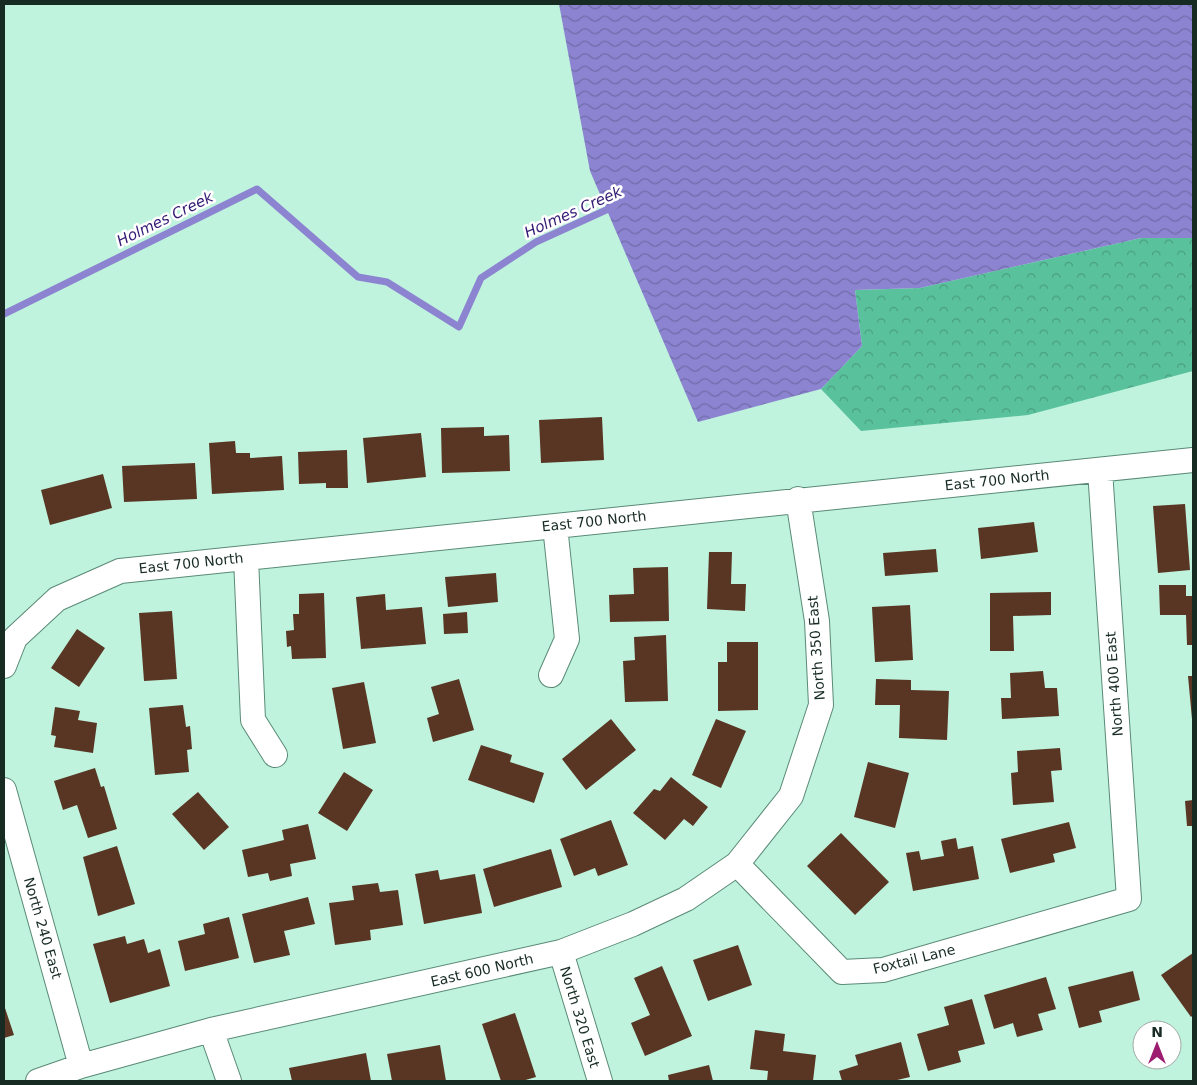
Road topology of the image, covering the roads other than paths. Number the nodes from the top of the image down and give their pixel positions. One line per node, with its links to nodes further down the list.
1 (1193, 460): 2 (street, East 700 North)
2 (1100, 470): 3 (street, East 700 North); 11 (street, North 400 East)
3 (798, 499): 4 (street, East 700 North); 10 (street, North 350 East)
4 (555, 526): 5 (street, East 700 North); 7 (street)
5 (246, 558): 6 (street, East 700 North); 8 (street)
6 (4, 666)
7 (550, 675)
8 (275, 755)
9 (4, 790): 14 (street, North 240 East)
10 (737, 864): 11 (street, Foxtail Lane); 12 (street, East 600 North)
11 (1129, 898)
12 (561, 952): 13 (street, East 600 North); 17 (street, North 320 East)
13 (211, 1030): 14 (street, East 600 North); 16 (street)
14 (82, 1066): 15 (street, East 600 North)
15 (38, 1081)
16 (229, 1081)
17 (600, 1081)

